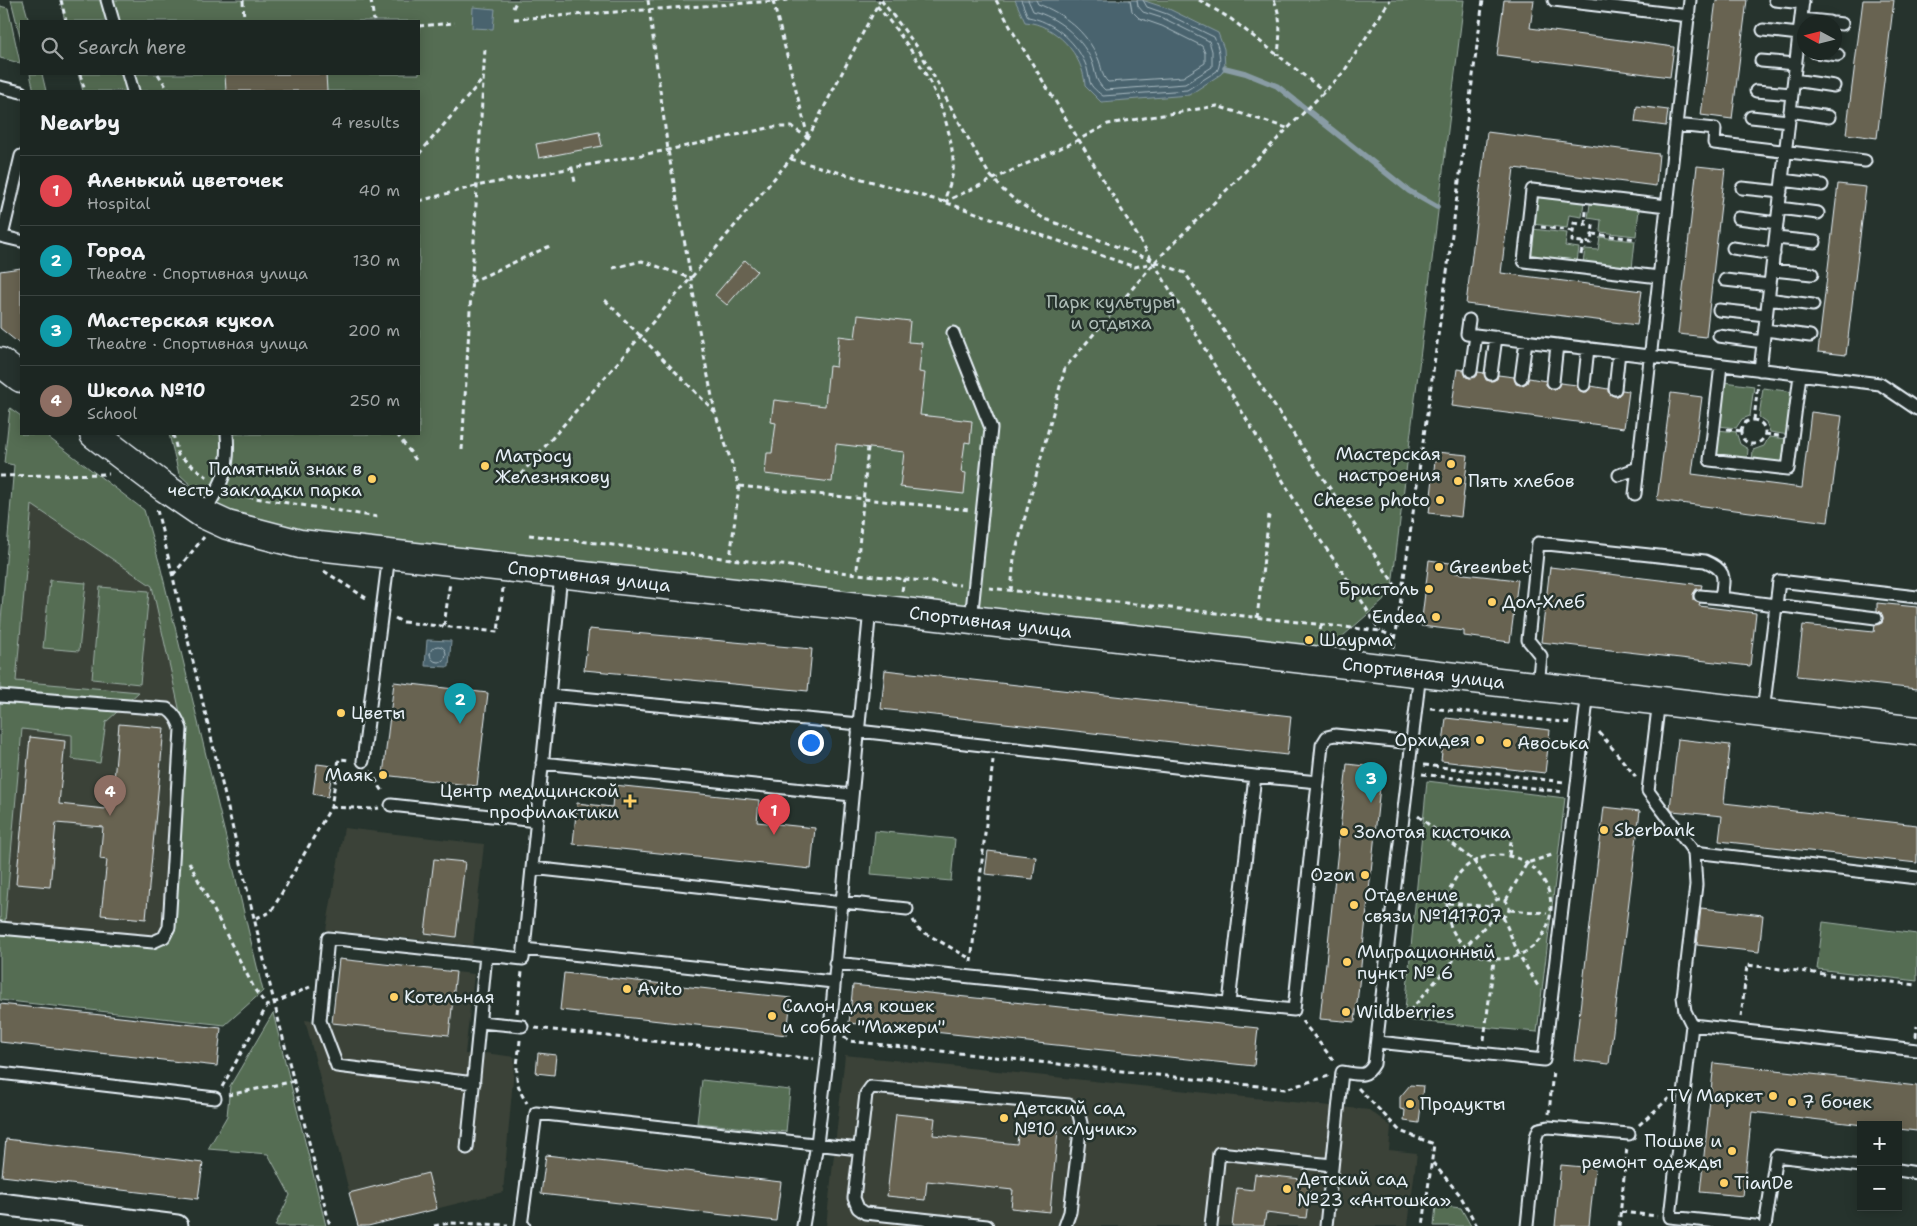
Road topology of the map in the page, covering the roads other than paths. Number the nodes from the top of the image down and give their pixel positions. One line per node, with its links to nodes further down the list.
1 (106, 0): 8 (lane)
2 (1554, 0): 7 (lane)
3 (1690, 0): 7 (lane)
4 (1775, 0): 5 (lane)
5 (1803, 2): 6 (lane)
6 (1801, 15)
7 (1689, 16): 25 (lane)
8 (113, 20)
9 (1763, 30): 10 (lane)
10 (1797, 34)
11 (1798, 60): 13 (lane)
12 (1761, 61): 13 (lane)
13 (1796, 64): 15 (lane)
14 (128, 75): 18 (lane)
15 (1794, 80): 16 (lane); 21 (lane)
16 (1834, 86)
17 (0, 87): 20 (lane)
18 (133, 90)
19 (1756, 91): 21 (lane)
20 (20, 92)
21 (1792, 94): 22 (lane)
22 (1790, 116): 23 (lane); 24 (lane); 26 (lane)
23 (1752, 117)
24 (1829, 117)
25 (1676, 125): 26 (lane); 32 (lane)
26 (1786, 152): 28 (lane); 30 (lane)
27 (20, 160): 37 (lane)
28 (1865, 161)
29 (1822, 185): 30 (lane)
30 (1781, 186): 31 (lane); 33 (lane)
31 (1742, 188)
32 (1667, 206): 45 (lane); 45 (lane)
33 (1779, 208): 34 (lane); 36 (lane)
34 (1818, 213)
35 (1738, 218): 36 (lane)
36 (1777, 223): 38 (lane)
37 (1, 236): 39 (lane)
38 (1776, 238): 40 (lane); 42 (lane)
39 (20, 241)
40 (1815, 242)
41 (1734, 248): 42 (lane)
42 (1774, 254): 43 (lane)
43 (1772, 270): 44 (lane); 47 (lane)
44 (1812, 274)
45 (1659, 277): 64 (lane)
46 (1725, 280): 47 (lane)
47 (1770, 285): 48 (lane)
48 (1768, 299): 49 (lane); 51 (lane)
49 (1813, 305)
50 (1719, 310): 51 (lane)
51 (1766, 316): 53 (lane)
52 (1469, 320): 55 (lane)
53 (1765, 330): 57 (lane); 60 (lane)
54 (953, 333): 89 (lane)
55 (1476, 335): 58 (lane); 67 (lane)
56 (1719, 336): 60 (lane)
57 (1810, 336)
58 (1496, 337): 59 (lane); 68 (lane)
59 (1526, 341): 61 (lane); 70 (lane)
60 (1764, 342): 66 (lane)
61 (1557, 345): 62 (lane); 71 (lane)
62 (1588, 348): 63 (lane); 72 (lane)
63 (1619, 352): 64 (lane); 73 (lane)
64 (1650, 356): 65 (lane); 77 (lane)
65 (1721, 365): 66 (lane); 69 (lane)
66 (1760, 370): 69 (lane)
67 (1471, 371)
68 (1491, 374)
69 (1800, 375): 74 (lane)
70 (1521, 378)
71 (1553, 382)
72 (1584, 386)
73 (1615, 390)
74 (1917, 409)
75 (95, 435): 80 (street, Спортивная улица)
76 (227, 435): 80 (lane)
77 (1638, 468): 78 (lane); 79 (lane)
78 (1619, 475)
79 (1635, 494)
80 (209, 513): 81 (street, Спортивная улица)
81 (389, 555): 82 (street, Спортивная улица); 100 (lane)
82 (561, 575): 87 (street, Спортивная улица); 92 (lane)
83 (1700, 596): 85 (lane)
84 (1917, 597): 86 (lane)
85 (1721, 598): 86 (lane); 91 (lane)
86 (1776, 605): 88 (lane); 96 (lane)
87 (870, 609): 89 (street, Спортивная улица); 97 (lane)
88 (1876, 618)
89 (971, 620): 90 (street, Спортивная улица)
90 (1420, 673): 91 (street, Спортивная улица); 99 (lane)
91 (1538, 686): 95 (street, Спортивная улица)
92 (549, 695): 97 (lane); 101 (lane)
93 (0, 696): 112 (lane)
94 (1659, 700): 95 (street, Спортивная улица); 96 (street, Спортивная улица); 107 (lane)
95 (1586, 711): 121 (lane)
96 (1763, 712): 98 (street, Спортивная улица)
97 (858, 727): 102 (lane); 104 (lane)
98 (1917, 731)
99 (1413, 743): 103 (lane); 121 (lane)
100 (363, 761)
101 (542, 763): 104 (lane); 106 (lane)
102 (1256, 776): 103 (lane); 117 (lane)
103 (1318, 782): 117 (lane)
104 (852, 795): 110 (lane)
105 (391, 805): 106 (lane)
106 (536, 821): 108 (lane)
107 (1694, 852): 109 (lane); 119 (lane)
108 (532, 868): 110 (lane); 113 (lane)
109 (1917, 878)
110 (841, 901): 111 (lane); 115 (lane)
111 (907, 909)
112 (0, 928)
113 (523, 954): 114 (lane); 116 (lane)
114 (486, 955): 118 (lane); 124 (lane)
115 (835, 962): 116 (lane); 117 (lane)
116 (833, 982): 127 (lane)
117 (1229, 1003)
118 (480, 1022): 120 (lane); 124 (lane)
119 (1692, 1025): 122 (lane); 135 (lane)
120 (519, 1026)
121 (1378, 1042): 130 (lane)
122 (1917, 1050)
123 (0, 1073): 125 (lane)
124 (474, 1083): 128 (lane)
125 (215, 1098)
126 (1629, 1134): 143 (lane)
127 (817, 1144): 129 (lane); 137 (lane); 138 (lane)
128 (467, 1148)
129 (860, 1149): 139 (lane); 140 (lane)
130 (1332, 1165): 141 (lane); 142 (lane)
131 (1857, 1166): 145 (lane)
132 (1902, 1171): 133 (lane)
133 (1917, 1173)
134 (0, 1204): 136 (street)
135 (1669, 1221): 144 (lane)
136 (177, 1226)
137 (523, 1226)
138 (803, 1226)
139 (987, 1226)
140 (1065, 1226)
141 (1211, 1226)
142 (1326, 1226)
143 (1527, 1226)
144 (1755, 1226)
145 (1766, 1226)

